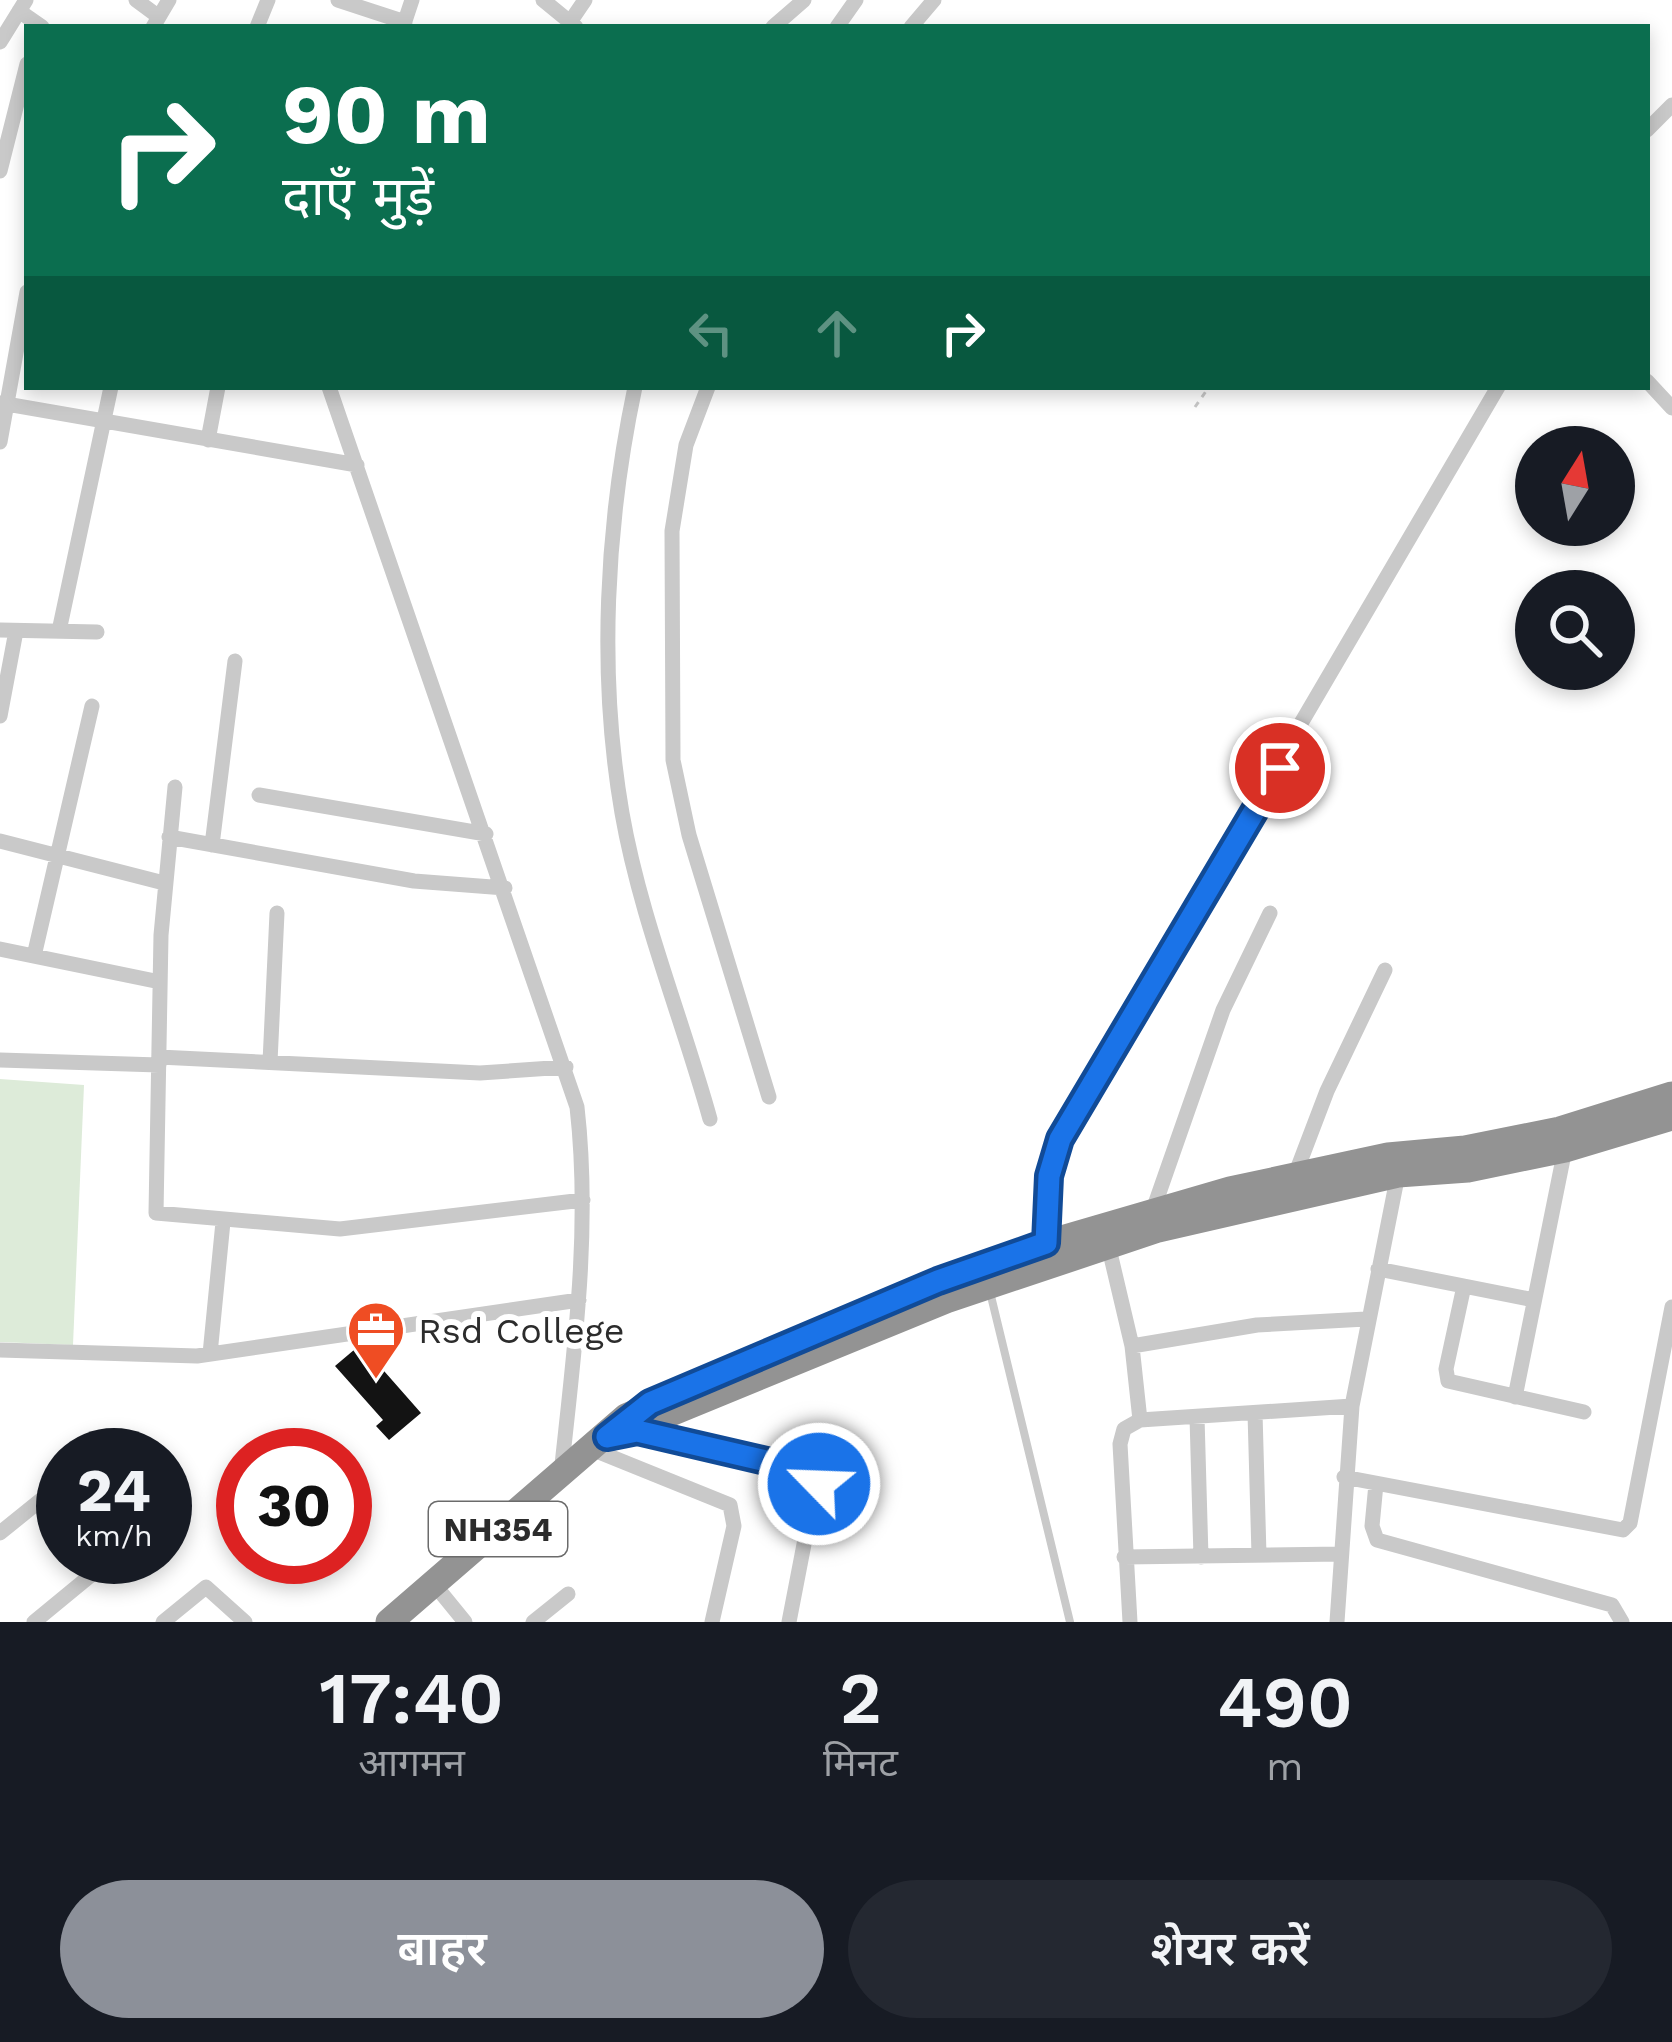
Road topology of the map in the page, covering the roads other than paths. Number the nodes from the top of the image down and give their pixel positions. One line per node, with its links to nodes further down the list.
1 (136, 0): 9 (street)
2 (170, 0): 9 (street)
3 (338, 0): 10 (street)
4 (412, 0): 10 (street)
5 (543, 0): 11 (street)
6 (803, 0): 12 (street)
7 (934, 0): 13 (street)
8 (22, 6): 14 (street)
9 (156, 22)
10 (404, 24)
11 (572, 24)
12 (776, 24)
13 (914, 24)
14 (0, 42)
15 (24, 76): 18 (street)
16 (1672, 105): 17 (street)
17 (1650, 127)
18 (0, 171)
19 (24, 306): 27 (street)
20 (1650, 384): 28 (street)
21 (110, 390): 29 (street)
22 (217, 390): 30 (street)
23 (330, 390): 32 (street)
24 (634, 390): 61 (street)
25 (707, 390): 59 (street)
26 (1496, 390): 69 (street)
27 (3, 404): 29 (street); 31 (street)
28 (1672, 408)
29 (104, 421): 30 (street); 34 (street)
30 (208, 440): 32 (street)
31 (0, 442)
32 (357, 465): 41 (street)
33 (8, 630): 34 (street); 38 (street)
34 (59, 632): 35 (street)
35 (97, 632)
36 (235, 661): 44 (street)
37 (92, 706): 45 (street)
38 (0, 716)
39 (175, 787): 42 (street)
40 (259, 795): 41 (street)
41 (486, 834): 47 (street)
42 (169, 837): 44 (street); 46 (street)
43 (0, 841): 45 (street)
44 (212, 844): 47 (street)
45 (57, 854): 46 (street); 51 (street)
46 (164, 883): 53 (street)
47 (505, 888): 57 (street)
48 (277, 913): 56 (street)
49 (1270, 913): 66 (street)
50 (0, 949): 51 (street)
51 (34, 956): 53 (street)
52 (1385, 970): 64 (street)
53 (160, 982): 55 (street)
54 (0, 1060): 55 (street)
55 (159, 1061): 56 (street); 67 (street)
56 (270, 1062): 57 (street)
57 (566, 1067): 65 (street)
58 (1672, 1095): 64 (highway, NH354)
59 (769, 1097)
60 (1672, 1117): 62 (highway, NH354)
61 (710, 1119)
62 (1565, 1149): 63 (highway, NH354); 74 (street)
63 (1398, 1174): 68 (highway, NH354); 70 (street)
64 (1295, 1175): 66 (highway, NH354)
65 (583, 1200): 67 (street); 73 (street)
66 (1153, 1210): 68 (highway, NH354)
67 (224, 1222): 79 (street)
68 (1106, 1235): 69 (highway, NH354); 71 (highway, NH354); 77 (street)
69 (1046, 1243): 87 (highway, NH354)
70 (1378, 1269): 72 (street); 76 (street)
71 (988, 1285): 86 (highway, NH354); 108 (lane)
72 (1465, 1286): 74 (street); 80 (street)
73 (579, 1300): 79 (street); 88 (street)
74 (1534, 1300): 80 (street)
75 (1672, 1307): 90 (street)
76 (1366, 1319): 77 (street); 81 (street)
77 (1132, 1346): 85 (street)
78 (0, 1350): 79 (street)
79 (210, 1354)
80 (1515, 1397): 82 (street)
81 (1352, 1406): 83 (street); 89 (street)
82 (1584, 1412)
83 (1255, 1413): 84 (street); 94 (street)
84 (1196, 1417): 85 (street); 96 (street)
85 (1140, 1420): 95 (street)
86 (637, 1431): 87 (highway, NH354); 107 (street)
87 (600, 1443): 88 (highway, NH354); 106 (street)
88 (560, 1477): 98 (highway, NH354)
89 (1344, 1478): 90 (street); 93 (street)
90 (1376, 1484): 111 (street)
91 (36, 1504): 92 (street)
92 (0, 1533)
93 (1341, 1554): 94 (street); 110 (street)
94 (1259, 1555): 96 (street)
95 (1124, 1557): 96 (street); 109 (street)
96 (1201, 1557)
97 (80, 1584): 100 (street)
98 (434, 1584): 103 (highway, NH354); 104 (street)
99 (568, 1594): 105 (street)
100 (34, 1622)
101 (163, 1622): 102 (street)
102 (245, 1622)
103 (389, 1622)
104 (465, 1622)
105 (533, 1622)
106 (712, 1622)
107 (789, 1622)
108 (1070, 1622)
109 (1130, 1622)
110 (1337, 1622)
111 (1622, 1622)

